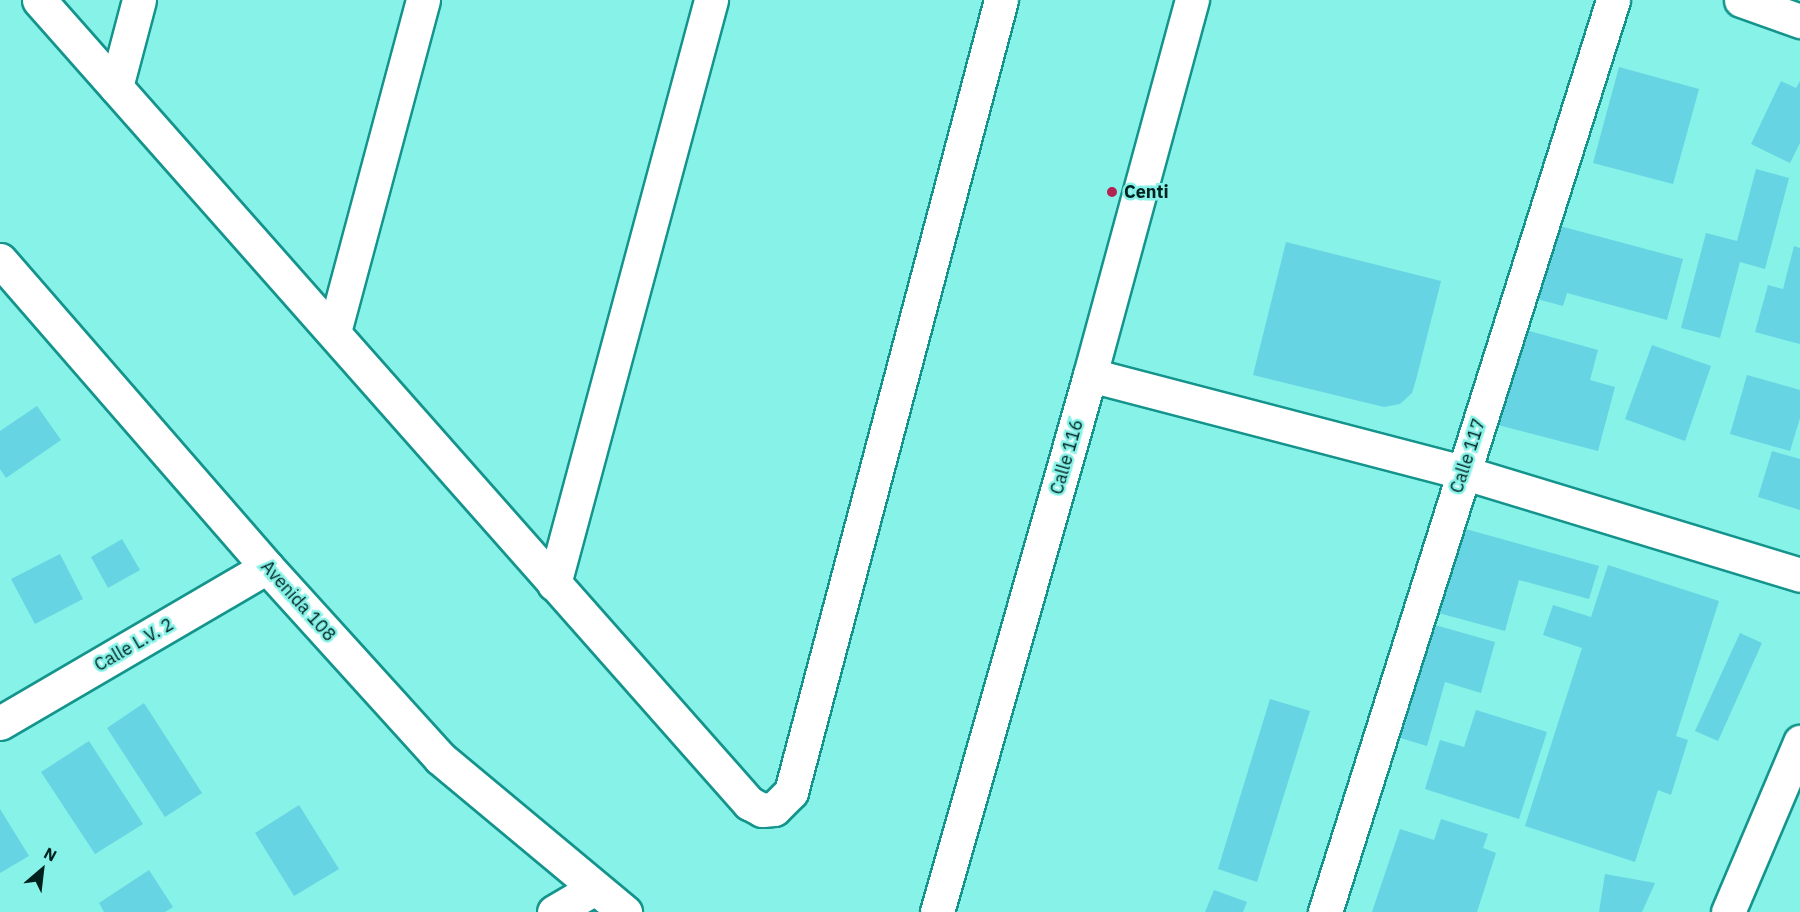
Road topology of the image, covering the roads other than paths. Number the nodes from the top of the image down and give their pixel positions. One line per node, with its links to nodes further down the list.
1 (39, 0): 10 (street)
2 (139, 0): 10 (street)
3 (423, 0): 12 (street)
4 (711, 0): 17 (street)
5 (1000, 0): 17 (street)
6 (1192, 0): 13 (street, Calle 116)
7 (1613, 0): 14 (street, Calle 117)
8 (1741, 0): 9 (street)
9 (1800, 21)
10 (116, 87): 12 (street)
11 (0, 260): 15 (street, Avenida 108)
12 (334, 332): 17 (street)
13 (1090, 375): 14 (street); 23 (street, Calle 116)
14 (1462, 472): 16 (street); 24 (street, Calle 117)
15 (267, 567): 18 (street, Calle L.V. 2); 20 (street, Avenida 108)
16 (1800, 575)
17 (554, 584)
18 (0, 723)
19 (1800, 742): 25 (street)
20 (593, 889): 21 (street); 22 (street, Avenida 108)
21 (554, 912)
22 (625, 912)
23 (937, 912)
24 (1324, 912)
25 (1728, 912)

